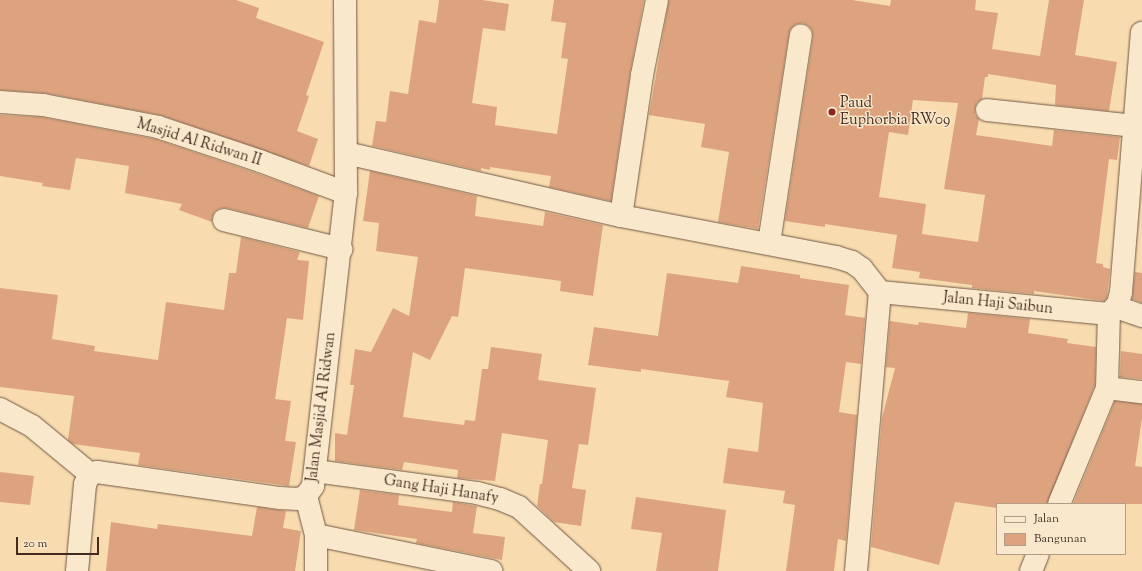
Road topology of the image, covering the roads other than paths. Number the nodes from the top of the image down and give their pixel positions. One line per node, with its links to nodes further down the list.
1 (657, 0): 11 (street)
2 (340, 1): 8 (street, Jalan Masjid Al Ridwan)
3 (1142, 33): 7 (street)
4 (801, 35): 13 (street)
5 (0, 102): 9 (street, Masjid Al Ridwan II)
6 (987, 110): 7 (street)
7 (1135, 126): 10 (street)
8 (346, 153): 9 (street, Jalan Masjid Al Ridwan); 11 (street)
9 (346, 193): 14 (street, Jalan Masjid Al Ridwan)
10 (1136, 196): 16 (street)
11 (621, 216): 13 (street)
12 (224, 220): 14 (street)
13 (769, 243): 15 (street)
14 (341, 249): 22 (street, Jalan Masjid Al Ridwan)
15 (880, 292): 16 (street, Jalan Haji Saibun); 31 (street)
16 (1112, 311): 17 (street, Jalan Haji Saibun); 18 (street)
17 (1142, 316)
18 (1107, 388): 19 (street); 24 (street)
19 (1142, 392)
20 (0, 409): 21 (street)
21 (90, 474): 22 (street, Jalan Masjid Al Ridwan); 27 (street)
22 (311, 484): 23 (street); 25 (street); 30 (street, Gang Haji Hanafy)
23 (368, 492)
24 (1059, 503)
25 (316, 535): 28 (street); 29 (street)
26 (1038, 555): 32 (street)
27 (76, 571)
28 (316, 571)
29 (491, 571)
30 (589, 571)
31 (856, 571)
32 (1032, 571)

